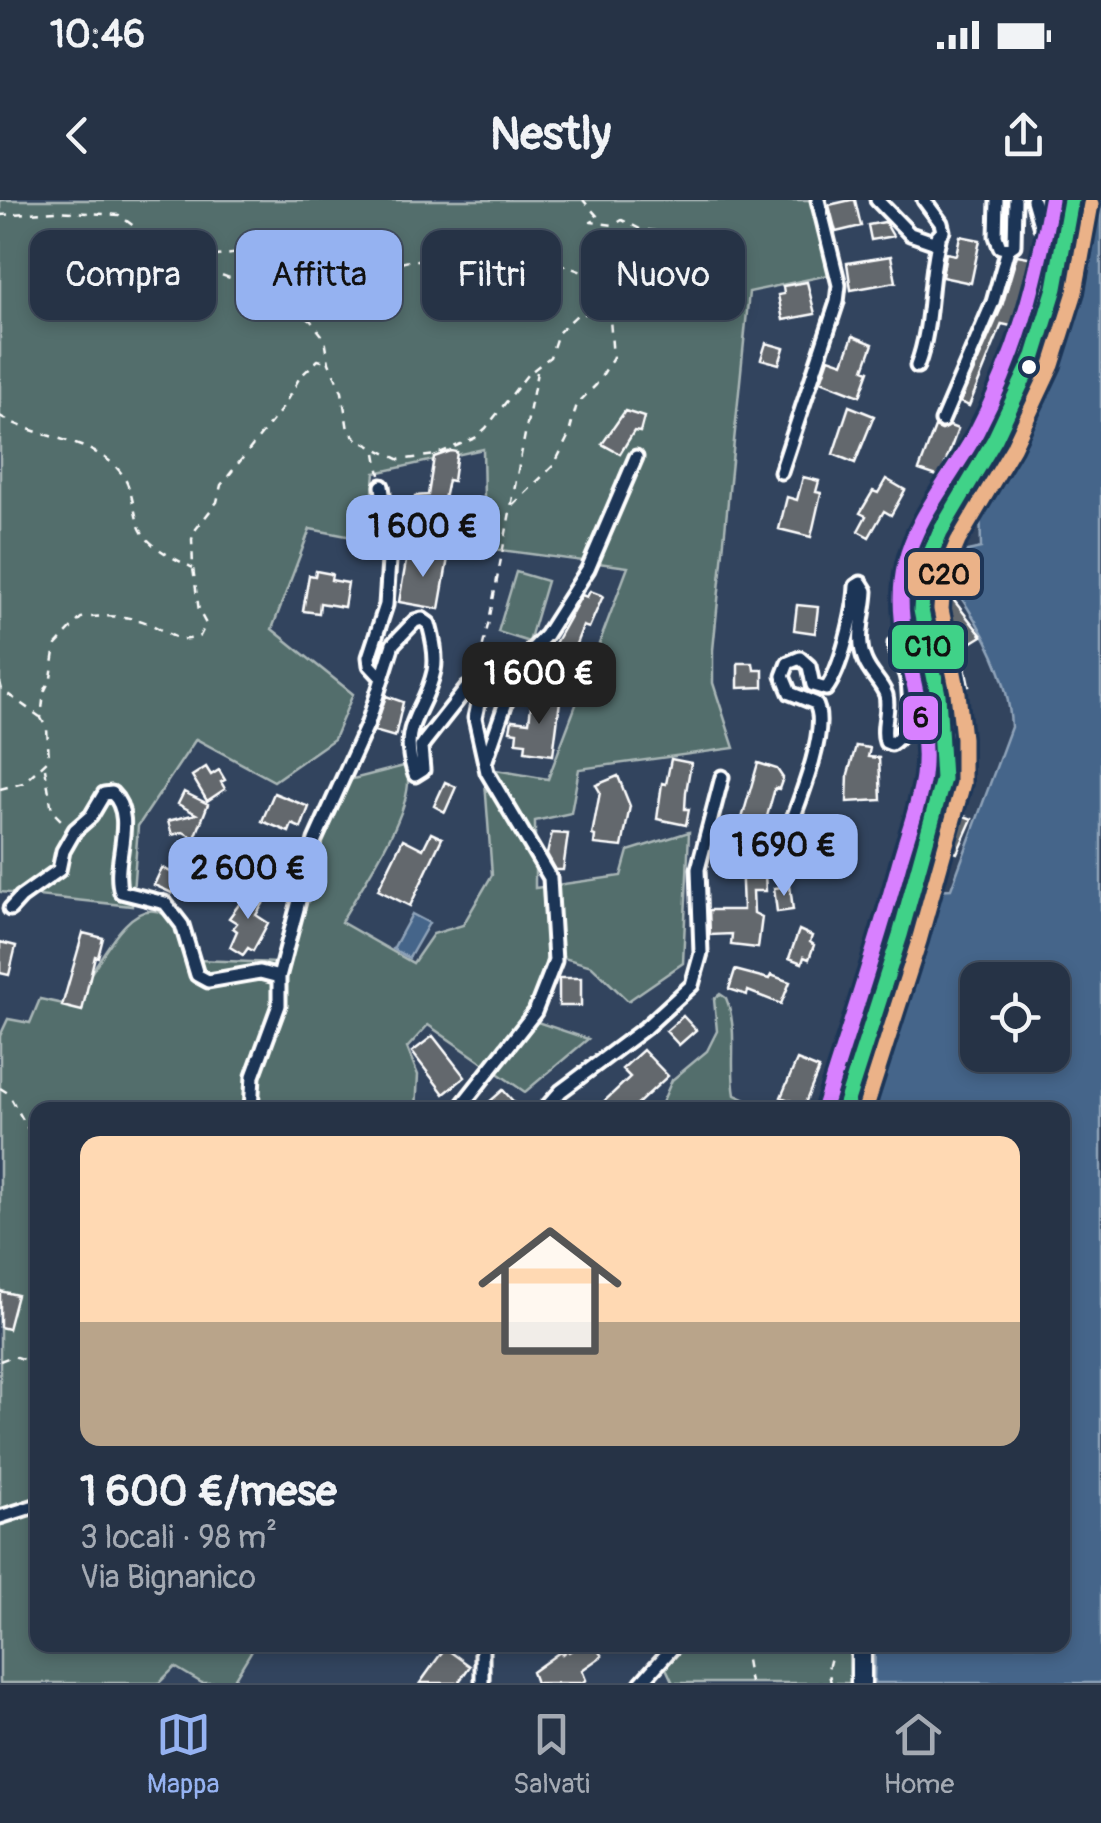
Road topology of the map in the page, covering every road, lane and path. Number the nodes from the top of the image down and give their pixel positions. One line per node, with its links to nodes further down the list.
1 (583, 200): 12 (path)
2 (818, 200): 27 (street)
3 (877, 200): 13 (street)
4 (924, 200): 13 (street)
5 (997, 200): 14 (street)
6 (1015, 200): 14 (street)
7 (1033, 200): 8 (street)
8 (1055, 200)
9 (1071, 200): 42 (main road)
10 (0, 215): 11 (path)
11 (140, 230)
12 (640, 230)
13 (939, 239): 21 (street)
14 (1008, 249): 24 (street)
15 (216, 256): 16 (path)
16 (581, 272)
17 (216, 273): 20 (path)
18 (581, 314): 22 (path)
19 (610, 320): 29 (path)
20 (329, 364): 25 (path); 30 (path)
21 (917, 366)
22 (537, 370): 25 (path); 29 (path)
23 (0, 416): 30 (path)
24 (942, 421)
25 (376, 450): 28 (path)
26 (636, 457): 35 (street)
27 (781, 472)
28 (382, 486): 31 (street)
29 (510, 508): 33 (path)
30 (192, 568): 34 (path)
31 (382, 678): 33 (street); 44 (street)
32 (0, 682): 34 (path)
33 (478, 688): 35 (street)
34 (40, 718): 36 (path)
35 (485, 764): 47 (street)
36 (45, 766): 38 (path); 39 (path)
37 (722, 776): 40 (street)
38 (0, 789)
39 (75, 830): 43 (street); 44 (street)
40 (704, 842): 41 (path); 48 (street)
41 (779, 856): 42 (street)
42 (920, 865): 49 (main road)
43 (10, 909)
44 (279, 977): 46 (street)
45 (0, 1088): 50 (path)
46 (251, 1102)
47 (464, 1102)
48 (551, 1102)
49 (846, 1102)
50 (30, 1133)
51 (0, 1360): 52 (path)
52 (30, 1361)
53 (30, 1508): 54 (street)
54 (0, 1517)
55 (482, 1652): 60 (street)
56 (668, 1652): 61 (street)
57 (746, 1652): 62 (path)
58 (832, 1652): 63 (path)
59 (861, 1652): 64 (main road)
60 (482, 1683)
61 (641, 1683)
62 (750, 1683)
63 (831, 1683)
64 (861, 1683)

